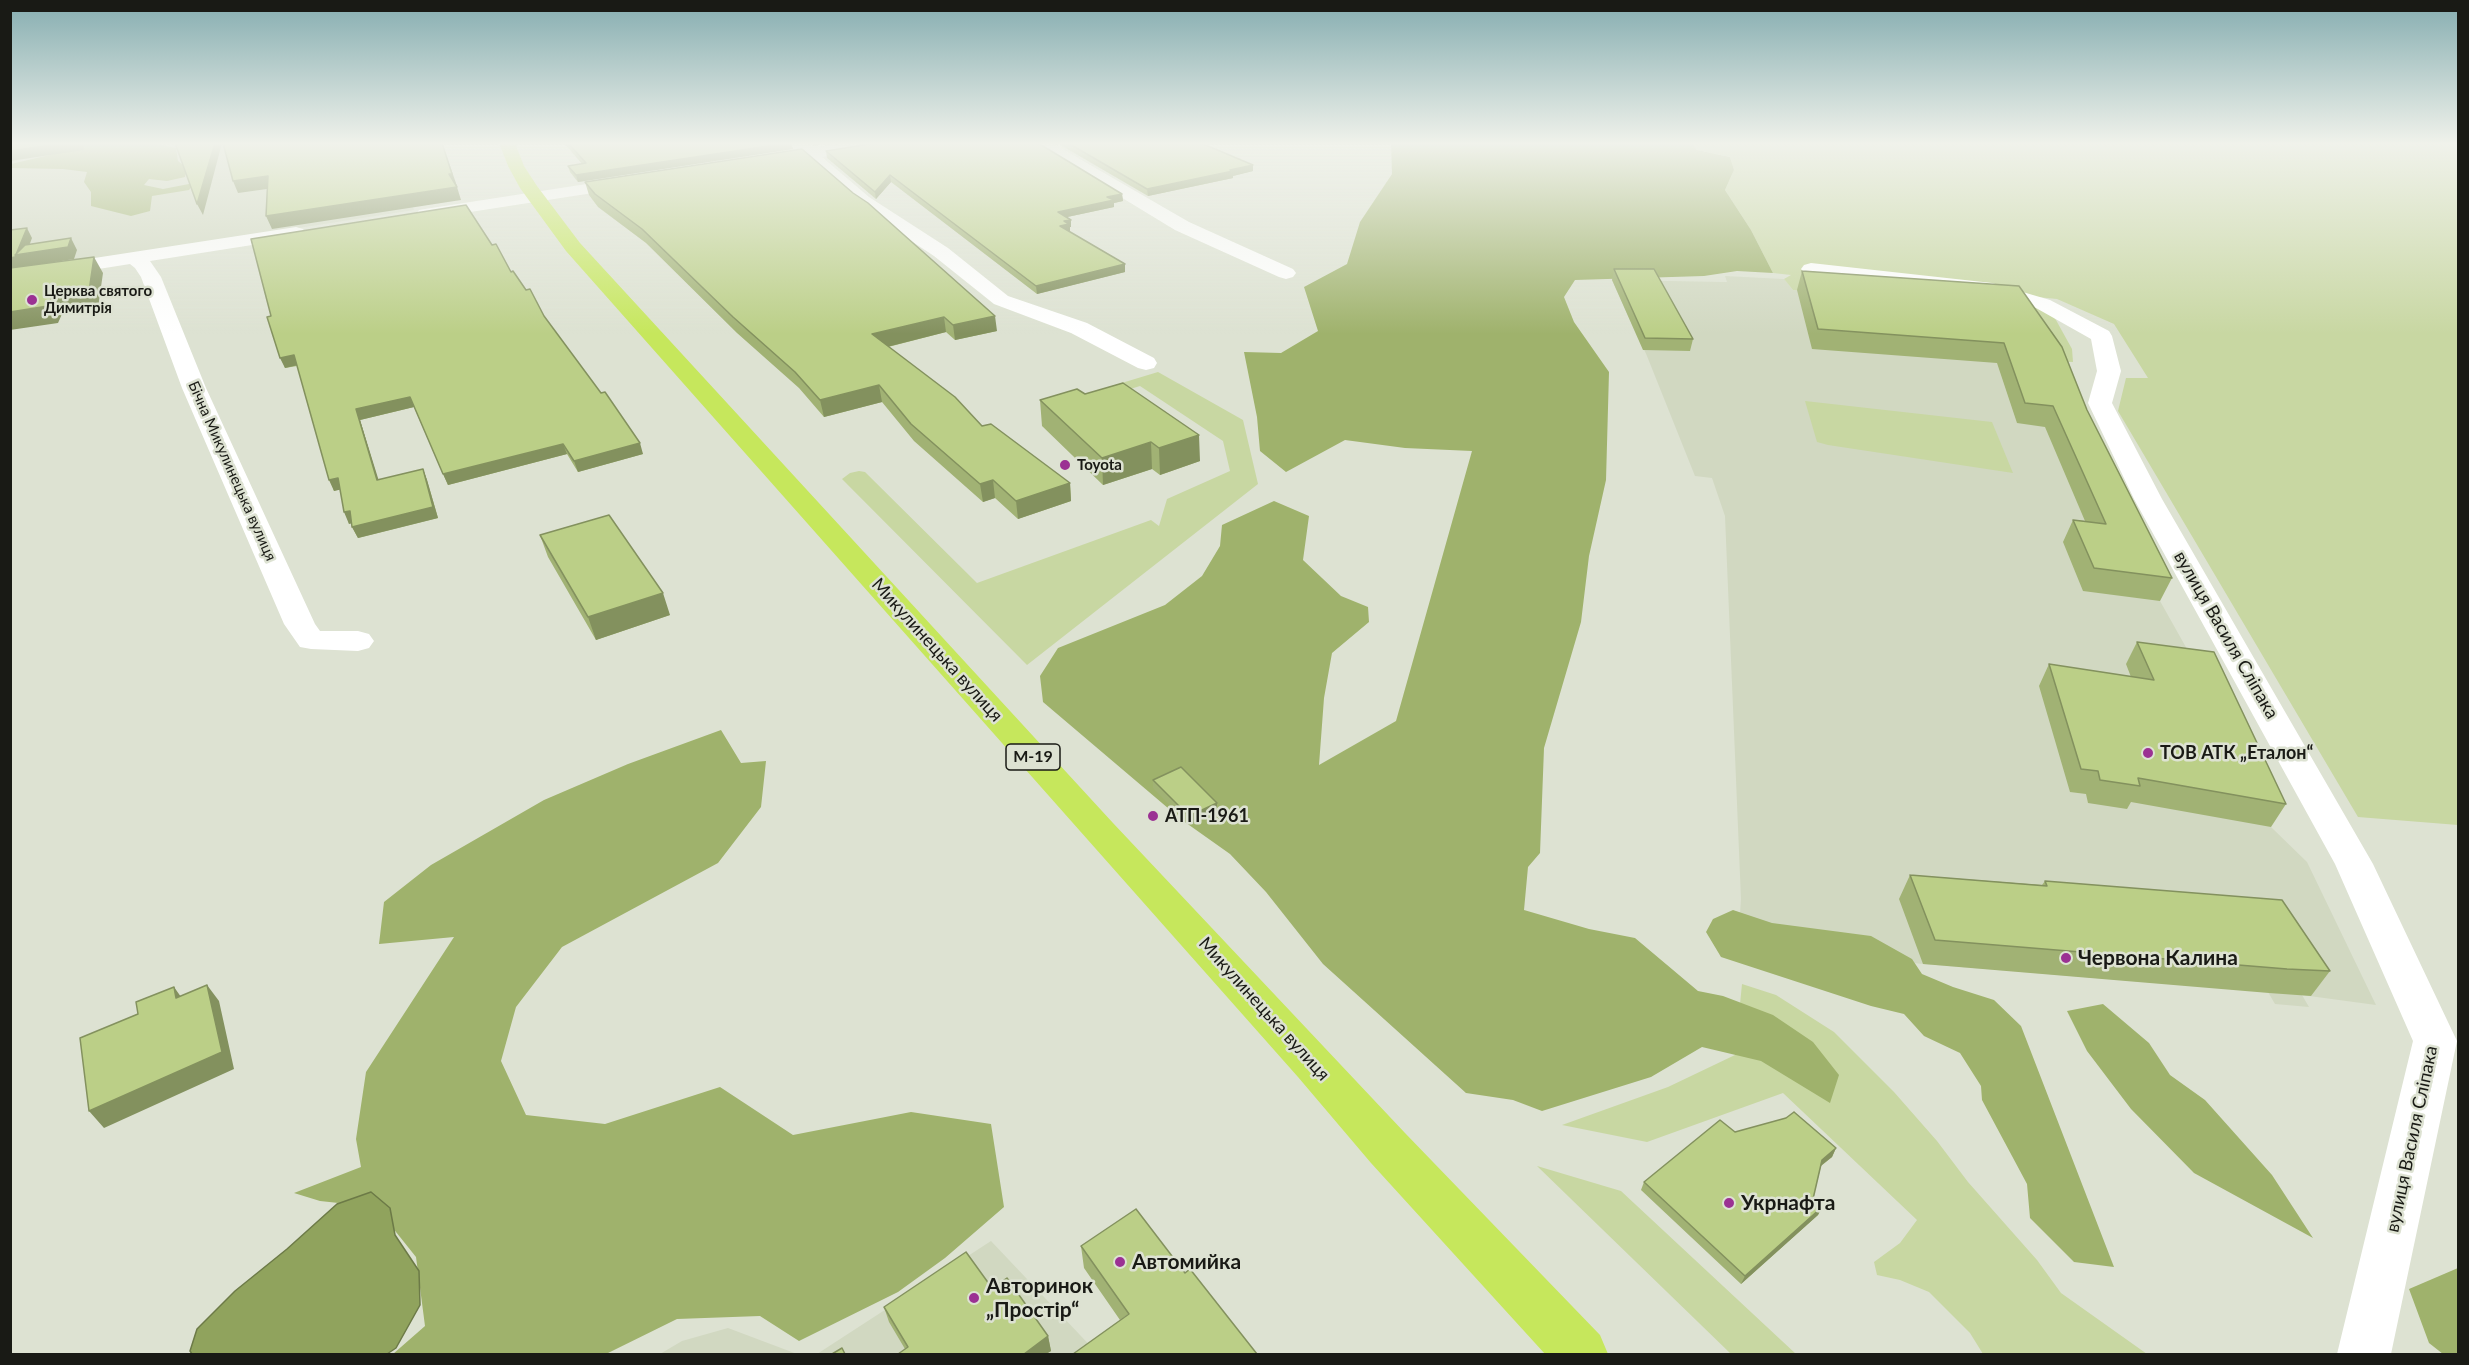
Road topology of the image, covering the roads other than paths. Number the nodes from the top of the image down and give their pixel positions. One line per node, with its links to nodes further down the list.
1 (472, 207): 5 (street)
2 (541, 207): 14 (highway, Микулинецька вулиця / М-19)
3 (872, 207): 11 (street)
4 (1149, 207): 9 (street)
5 (404, 217)
6 (312, 231): 7 (street)
7 (136, 259): 10 (street); 12 (street, Бічна Микулинецька вулиця)
8 (1811, 269): 13 (street, вулиця Василя Сліпака)
9 (1286, 273)
10 (10, 277)
11 (1146, 363)
12 (358, 641)
13 (2447, 1046): 15 (street, вулиця Василя Сліпака)
14 (1581, 1354)
15 (2364, 1354)

